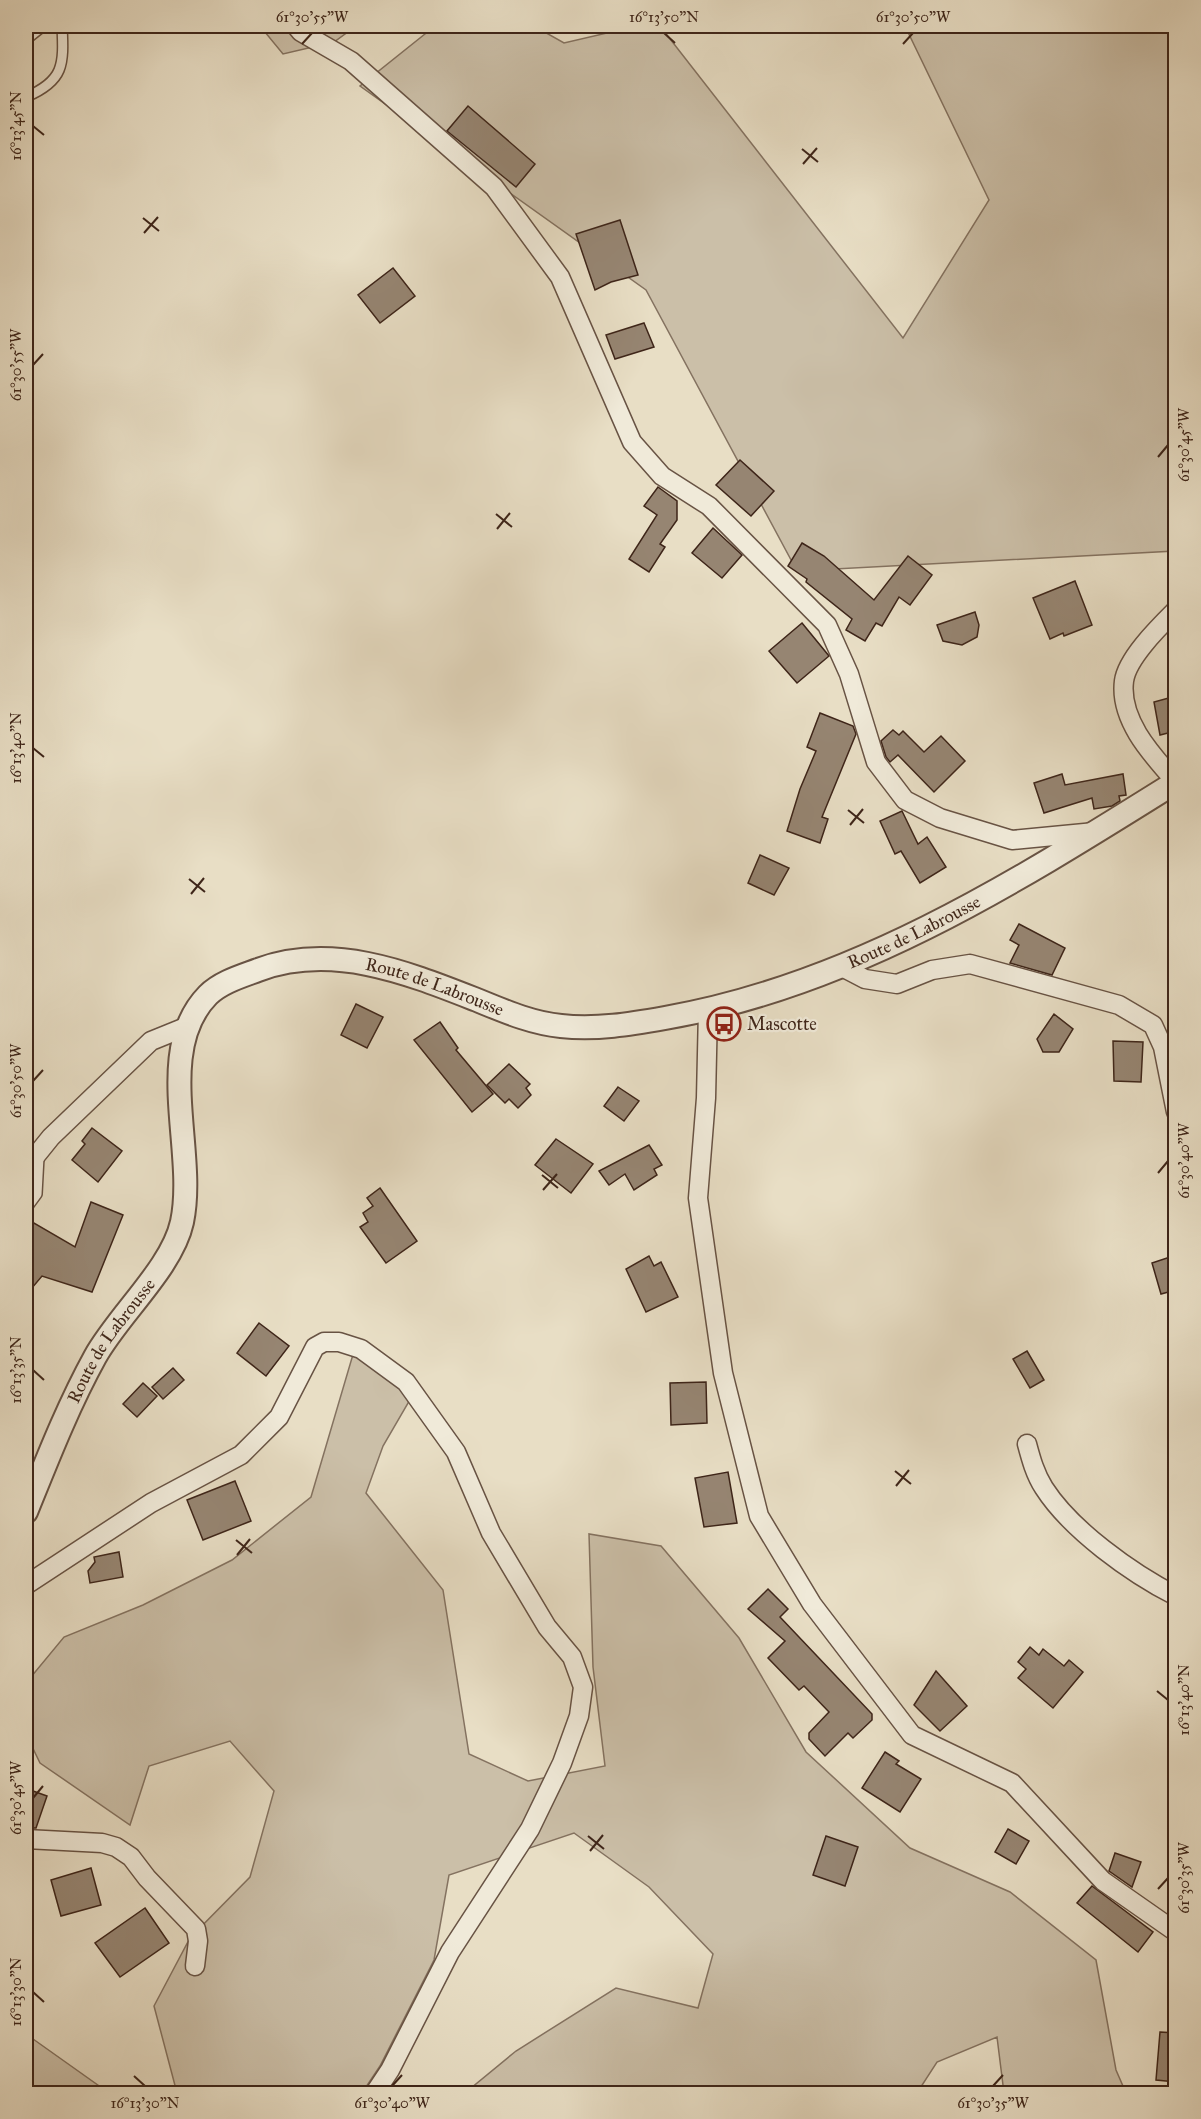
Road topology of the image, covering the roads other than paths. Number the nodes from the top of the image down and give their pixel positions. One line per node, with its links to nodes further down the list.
1 (36, 26): 4 (street)
2 (62, 26): 5 (lane)
3 (296, 26): 8 (street)
4 (26, 34)
5 (26, 97)
6 (1176, 610): 7 (street)
7 (1176, 782): 8 (street, Route de Labrousse)
8 (1096, 832): 9 (street, Route de Labrousse)
9 (842, 967): 10 (street, Route de Labrousse); 12 (street)
10 (708, 1010): 11 (street, Route de Labrousse); 21 (street)
11 (188, 1026): 13 (street); 17 (street, Route de Labrousse)
12 (1176, 1112)
13 (39, 1151): 14 (street); 15 (lane)
14 (26, 1168)
15 (26, 1209)
16 (1027, 1444): 19 (street)
17 (26, 1512)
18 (26, 1585): 23 (street)
19 (1176, 1596)
20 (26, 1839): 22 (street)
21 (1176, 1932)
22 (195, 1966)
23 (374, 2094)

